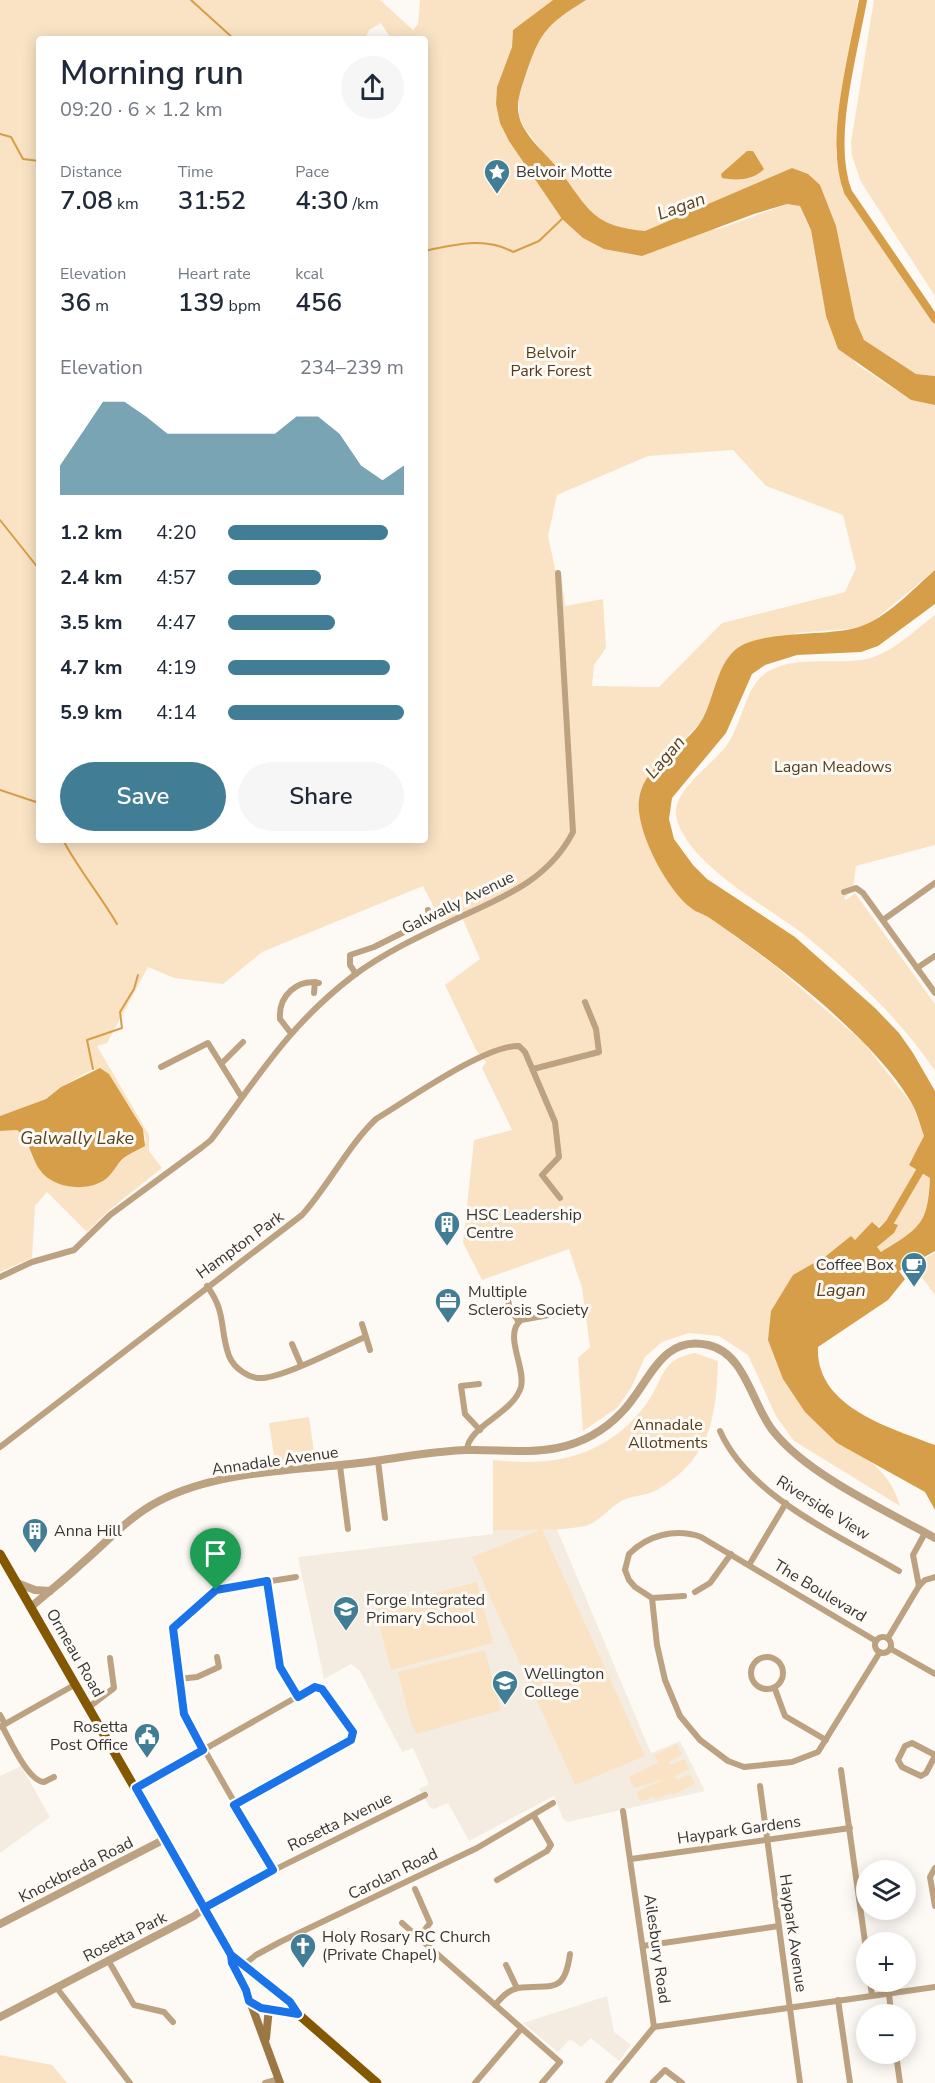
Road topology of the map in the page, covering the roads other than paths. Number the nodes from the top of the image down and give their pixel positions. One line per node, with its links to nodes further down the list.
1 (558, 573): 8 (street, Galwally Avenue)
2 (935, 883): 5 (street)
3 (844, 892): 5 (street)
4 (428, 910): 8 (street)
5 (883, 920): 7 (street)
6 (935, 956): 7 (street)
7 (917, 968): 10 (street)
8 (356, 974): 12 (street, Galwally Avenue)
9 (314, 993): 12 (street)
10 (935, 993)
11 (585, 1002): 18 (street)
12 (290, 1032): 19 (street, Galwally Avenue)
13 (243, 1042): 15 (street)
14 (231, 1044): 15 (street)
15 (238, 1050): 16 (street)
16 (222, 1063): 17 (street); 19 (street)
17 (161, 1067)
18 (533, 1069): 20 (street); 22 (street, Hampton Park)
19 (241, 1096): 21 (street, Galwally Avenue)
20 (560, 1198)
21 (0, 1277)
22 (207, 1286): 30 (street); 34 (street, Hampton Park)
23 (506, 1292): 25 (street)
24 (560, 1313): 25 (street)
25 (519, 1322): 32 (street)
26 (362, 1324): 27 (street)
27 (365, 1337): 29 (street); 30 (street)
28 (292, 1344): 30 (street)
29 (370, 1350)
30 (301, 1365)
31 (479, 1384): 32 (street)
32 (480, 1430): 35 (street)
33 (720, 1431): 38 (street, Riverside View)
34 (0, 1447)
35 (467, 1450): 36 (street, Annadale Avenue); 41 (street, Annadale Avenue)
36 (378, 1461): 37 (street, Annadale Avenue); 39 (street)
37 (340, 1466): 40 (street); 52 (street, Annadale Avenue)
38 (786, 1503): 45 (street); 46 (street, Riverside View)
39 (385, 1518)
40 (348, 1529)
41 (925, 1533): 42 (street, Annadale Avenue); 51 (street)
42 (935, 1538)
43 (0, 1554): 50 (main road, Ormeau Road)
44 (731, 1554): 45 (street, The Boulevard); 53 (street); 55 (street, The Boulevard)
45 (749, 1564): 58 (street, The Boulevard)
46 (899, 1571)
47 (296, 1577): 49 (street)
48 (935, 1577): 51 (street)
49 (267, 1581): 66 (street); 69 (street)
50 (17, 1583): 52 (street); 56 (main road, Ormeau Road)
51 (918, 1586): 57 (street)
52 (50, 1591): 56 (street, Annadale Avenue)
53 (695, 1592)
54 (684, 1596): 55 (street)
55 (652, 1598): 73 (street)
56 (31, 1607): 67 (main road, Ormeau Road)
57 (888, 1638): 58 (street); 59 (street)
58 (876, 1641): 60 (street)
59 (891, 1649): 60 (street); 65 (street)
60 (880, 1652): 73 (street)
61 (217, 1657): 66 (street)
62 (110, 1658): 63 (street)
63 (112, 1671): 64 (street); 70 (street)
64 (103, 1672)
65 (935, 1674)
66 (179, 1679): 74 (street)
67 (76, 1684): 70 (main road, Ormeau Road); 72 (street)
68 (775, 1689): 68 (street); 73 (street)
69 (298, 1697): 74 (street); 82 (street)
70 (89, 1707): 79 (main road, Ormeau Road)
71 (0, 1715): 72 (street)
72 (2, 1726): 77 (street)
73 (826, 1740)
74 (203, 1750): 79 (street); 82 (street)
75 (935, 1756): 75 (street)
76 (841, 1770): 85 (street)
77 (54, 1777)
78 (760, 1786): 87 (street, Haypark Avenue)
79 (136, 1788): 86 (main road, Ormeau Road)
80 (425, 1795): 90 (street, Rosetta Avenue)
81 (553, 1803): 84 (street, Carolan Road)
82 (234, 1805): 90 (street)
83 (623, 1812): 88 (street, Ailesbury Road)
84 (534, 1816): 91 (street); 104 (street, Carolan Road)
85 (850, 1828): 87 (street, Haypark Gardens); 98 (street)
86 (165, 1839): 94 (main road, Ormeau Road); 96 (street, Knockbreda Road)
87 (767, 1839): 88 (street, Haypark Gardens); 97 (street, Haypark Avenue)
88 (631, 1859): 100 (street, Ailesbury Road)
89 (935, 1868): 93 (street)
90 (273, 1870): 94 (street, Rosetta Avenue)
91 (497, 1880)
92 (415, 1889): 99 (street)
93 (935, 1906)
94 (204, 1908): 102 (main road, Ormeau Road); 103 (street, Rosetta Park)
95 (402, 1923): 99 (street)
96 (0, 1924)
97 (779, 1926): 100 (street); 119 (street, Haypark Avenue)
98 (864, 1932)
99 (419, 1938): 118 (street)
100 (644, 1946): 124 (street, Ailesbury Road)
101 (570, 1954): 110 (street)
102 (231, 1955): 104 (main road, Ormeau Road); 107 (main road, Ormeau Road)
103 (108, 1960): 108 (street, Rosetta Park); 123 (street)
104 (244, 1965): 106 (main road, Ormeau Road); 107 (street)
105 (506, 1965): 110 (street)
106 (260, 1980): 107 (main road); 111 (main road, Ormeau Road)
107 (244, 1986): 116 (main road, Ormeau Road)
108 (56, 1987): 122 (street, Rosetta Park); 130 (street)
109 (935, 1987): 113 (street, Ailesbury Road)
110 (518, 1988): 118 (street)
111 (274, 1989): 120 (main road); 121 (main road, Ormeau Road)
112 (872, 1992): 114 (street)
113 (889, 1993): 114 (street, Ailesbury Road); 117 (street)
114 (872, 1995): 115 (street, Ailesbury Road)
115 (838, 2000): 119 (street, Ailesbury Road); 138 (street)
116 (251, 2004): 120 (main road, Ormeau Road); 126 (main road)
117 (890, 2004)
118 (495, 2005): 125 (street)
119 (790, 2007): 124 (street, Ailesbury Road); 137 (street, Haypark Avenue)
120 (268, 2008): 121 (main road, Ormeau Road); 126 (main road)
121 (298, 2014): 132 (main road, Ormeau Road)
122 (0, 2017)
123 (173, 2022)
124 (654, 2027): 135 (street)
125 (521, 2029): 133 (street); 134 (street)
126 (266, 2041): 128 (main road)
127 (897, 2064): 139 (street)
128 (279, 2081): 131 (street)
129 (653, 2082): 136 (street)
130 (130, 2083)
131 (265, 2083)
132 (377, 2083)
133 (475, 2083)
134 (542, 2083)
135 (608, 2083)
136 (682, 2083)
137 (800, 2083)
138 (850, 2083)
139 (900, 2083)

